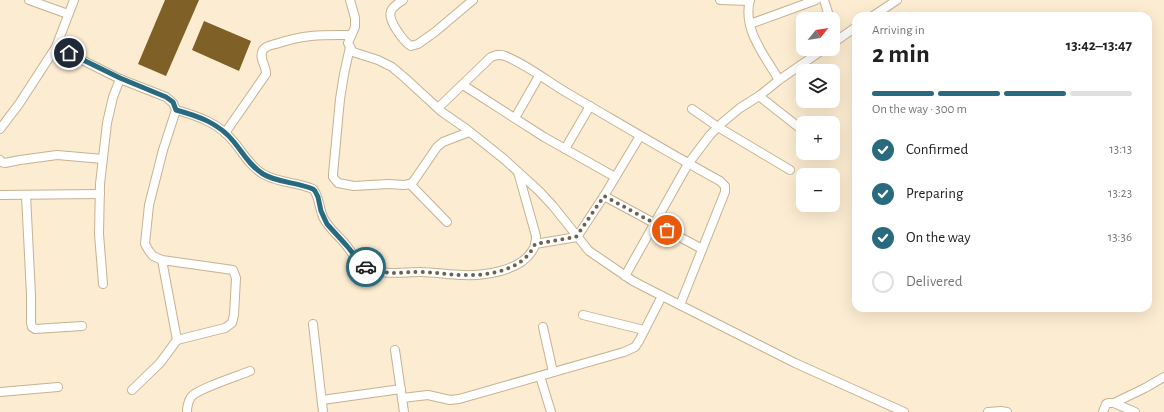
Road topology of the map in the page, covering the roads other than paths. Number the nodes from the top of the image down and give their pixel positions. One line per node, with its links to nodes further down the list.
1 (29, 0): 13 (street)
2 (74, 0): 13 (street)
3 (350, 0): 16 (street)
4 (402, 0): 5 (street)
5 (473, 0)
6 (720, 0): 7 (street)
7 (745, 0): 14 (street)
8 (816, 0): 14 (street)
9 (824, 0): 11 (street)
10 (897, 0): 12 (street)
11 (828, 12)
12 (879, 12)
13 (68, 14): 18 (street)
14 (750, 24): 23 (street)
15 (852, 30): 17 (street)
16 (351, 36): 19 (street); 35 (street)
17 (840, 38)
18 (56, 46): 22 (street); 31 (street)
19 (350, 47): 27 (street); 44 (street)
20 (814, 56): 23 (street)
21 (539, 76): 24 (street); 26 (street); 30 (street)
22 (120, 78): 29 (street); 38 (street)
23 (779, 80): 25 (street)
24 (462, 85): 27 (street); 30 (street)
25 (759, 96): 32 (street); 33 (street)
26 (590, 106): 36 (street); 37 (street)
27 (438, 108): 34 (street)
28 (692, 109): 33 (street)
29 (176, 110): 35 (street); 54 (street)
30 (515, 118): 37 (street)
31 (2, 123)
32 (796, 125)
33 (718, 127): 40 (street); 41 (street)
34 (469, 132): 42 (street); 44 (street)
35 (225, 133): 52 (street)
36 (640, 136): 40 (street); 43 (street)
37 (565, 149): 43 (street)
38 (103, 159): 39 (street); 45 (street)
39 (0, 160)
40 (688, 164): 50 (street); 53 (street)
41 (790, 170)
42 (518, 172): 51 (street); 52 (street)
43 (615, 177): 48 (street)
44 (410, 184): 49 (street)
45 (100, 194): 47 (street); 56 (street)
46 (0, 195): 47 (street)
47 (26, 195): 61 (street)
48 (604, 196): 50 (street); 51 (street)
49 (447, 222)
50 (655, 223): 53 (street); 55 (street)
51 (576, 237): 52 (street); 55 (street)
52 (535, 244)
53 (702, 249): 58 (street)
54 (162, 260): 64 (street); 64 (street)
55 (626, 276): 57 (street)
56 (103, 284)
57 (662, 296): 58 (street); 63 (street)
58 (680, 305): 81 (street)
59 (583, 315): 63 (street)
60 (313, 324): 75 (street)
61 (82, 326)
62 (543, 327): 67 (street)
63 (644, 330): 67 (street)
64 (177, 340): 72 (street)
65 (396, 350): 71 (street)
66 (250, 371): 77 (street)
67 (553, 372): 68 (street)
68 (540, 376): 74 (street); 80 (street)
69 (1164, 377): 76 (street)
70 (58, 387): 73 (street)
71 (401, 389): 74 (street); 75 (street)
72 (132, 390)
73 (0, 392)
74 (402, 398): 79 (street)
75 (322, 400): 78 (street)
76 (1114, 403): 84 (street); 85 (street)
77 (187, 412)
78 (323, 412)
79 (404, 412)
80 (551, 412)
81 (904, 412)
82 (988, 412): 83 (street)
83 (1007, 412)
84 (1103, 412)
85 (1134, 412)

